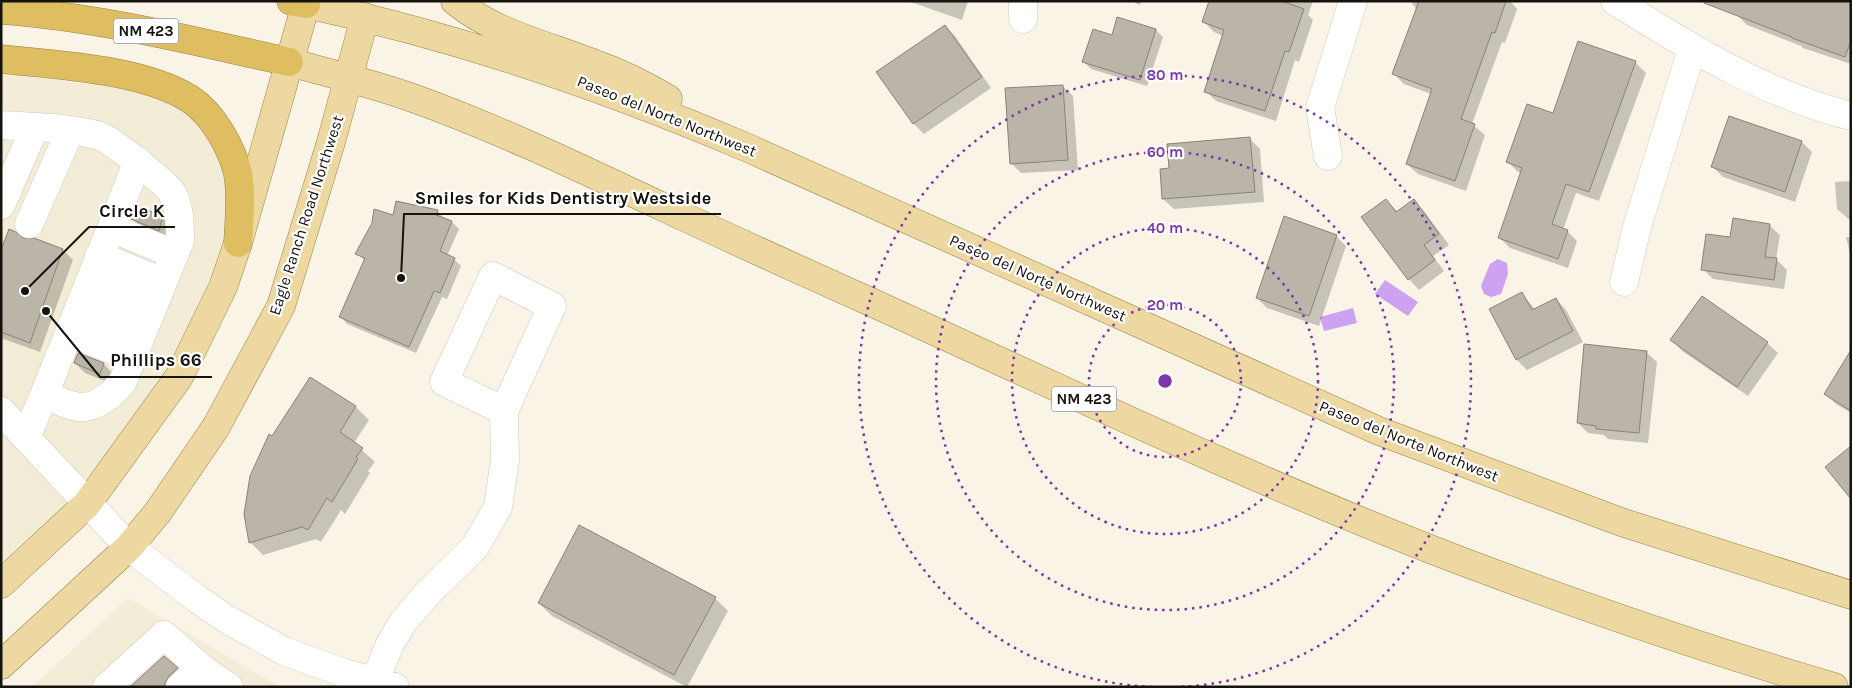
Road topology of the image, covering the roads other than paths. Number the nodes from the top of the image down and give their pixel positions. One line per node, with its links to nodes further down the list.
1 (455, 1): 15 (main road)
2 (1353, 1): 16 (street)
3 (1615, 1): 7 (street)
4 (302, 2): 5 (main road, Paseo del Norte Northwest); 9 (main road)
5 (367, 9): 10 (main road, Eagle Ranch Road Northwest); 15 (main road, Paseo del Norte Northwest)
6 (1, 10): 9 (highway, NM 423)
7 (1692, 49): 11 (street); 26 (street)
8 (1, 58): 21 (highway)
9 (289, 62): 10 (main road, NM 423); 21 (main road)
10 (348, 78): 36 (main road, Eagle Ranch Road Northwest); 45 (main road, NM 423)
11 (1851, 116)
12 (1, 126): 13 (street)
13 (35, 127): 14 (street); 18 (street)
14 (70, 131): 17 (street); 19 (street)
15 (748, 148): 38 (main road, Paseo del Norte Northwest)
16 (1328, 156)
17 (138, 161): 20 (street); 22 (street)
18 (1, 204)
19 (29, 224)
20 (111, 228): 22 (street); 23 (street)
21 (238, 243): 35 (main road)
22 (174, 254): 25 (street)
23 (100, 256): 24 (street); 25 (street)
24 (89, 282): 27 (street); 28 (street)
25 (163, 282): 28 (street)
26 (1624, 282)
27 (79, 307): 29 (street); 30 (street)
28 (152, 308): 30 (street)
29 (69, 332): 30 (street); 31 (street)
30 (137, 346): 31 (street)
31 (44, 395): 34 (street)
32 (1, 411): 34 (street)
33 (504, 412): 33 (street); 41 (street)
34 (26, 438): 35 (street)
35 (87, 504): 36 (street); 37 (main road)
36 (129, 547): 39 (main road, Eagle Ranch Road Northwest); 41 (street)
37 (1, 584)
38 (1851, 596)
39 (1, 665)
40 (201, 668): 42 (street); 43 (street); 44 (street)
41 (385, 684)
42 (106, 687)
43 (180, 687)
44 (229, 687)
45 (1834, 687)

